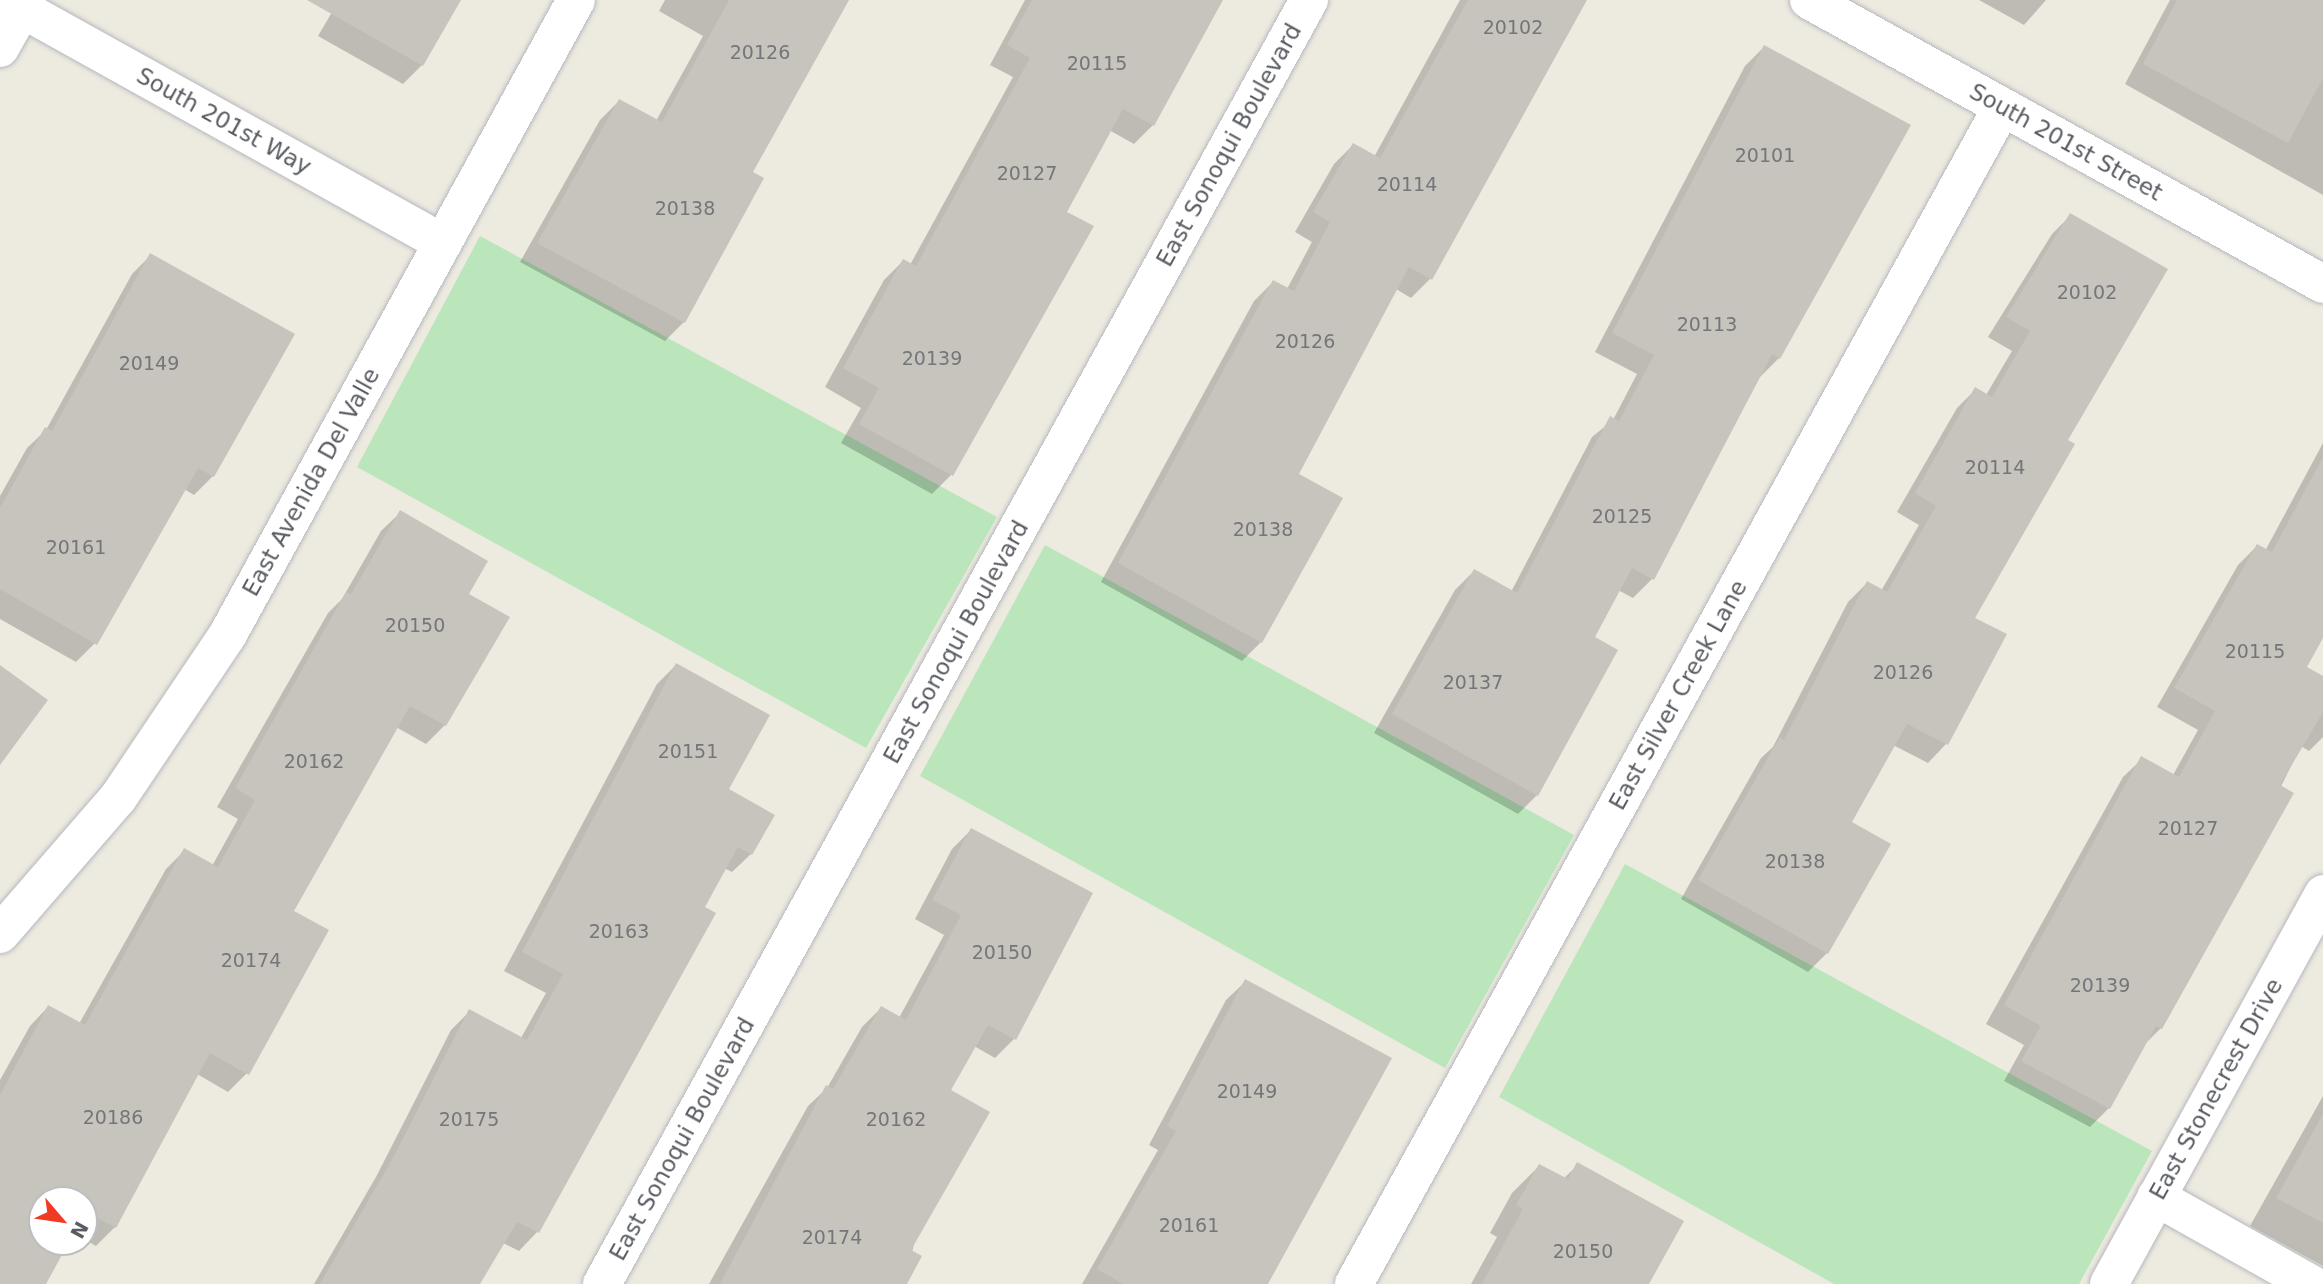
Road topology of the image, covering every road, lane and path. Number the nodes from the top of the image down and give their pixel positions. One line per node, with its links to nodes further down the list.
1 (576, 0): 7 (street, East Avenida Del Valle)
2 (1309, 0): 12 (street, East Sonoqui Boulevard)
3 (1809, 0): 6 (street, South 201st Street)
4 (18, 3): 5 (street); 7 (street, South 201st Way)
5 (0, 48)
6 (2002, 107): 8 (street, South 201st Street); 13 (street, East Silver Creek Lane)
7 (443, 243): 10 (street, East Avenida Del Valle)
8 (2323, 284)
9 (2323, 894): 11 (street, East Stonecrest Drive)
10 (0, 934)
11 (2156, 1198): 14 (street, East Stonecrest Drive); 15 (street)
12 (602, 1284)
13 (1354, 1284)
14 (2109, 1284)
15 (2311, 1284)

